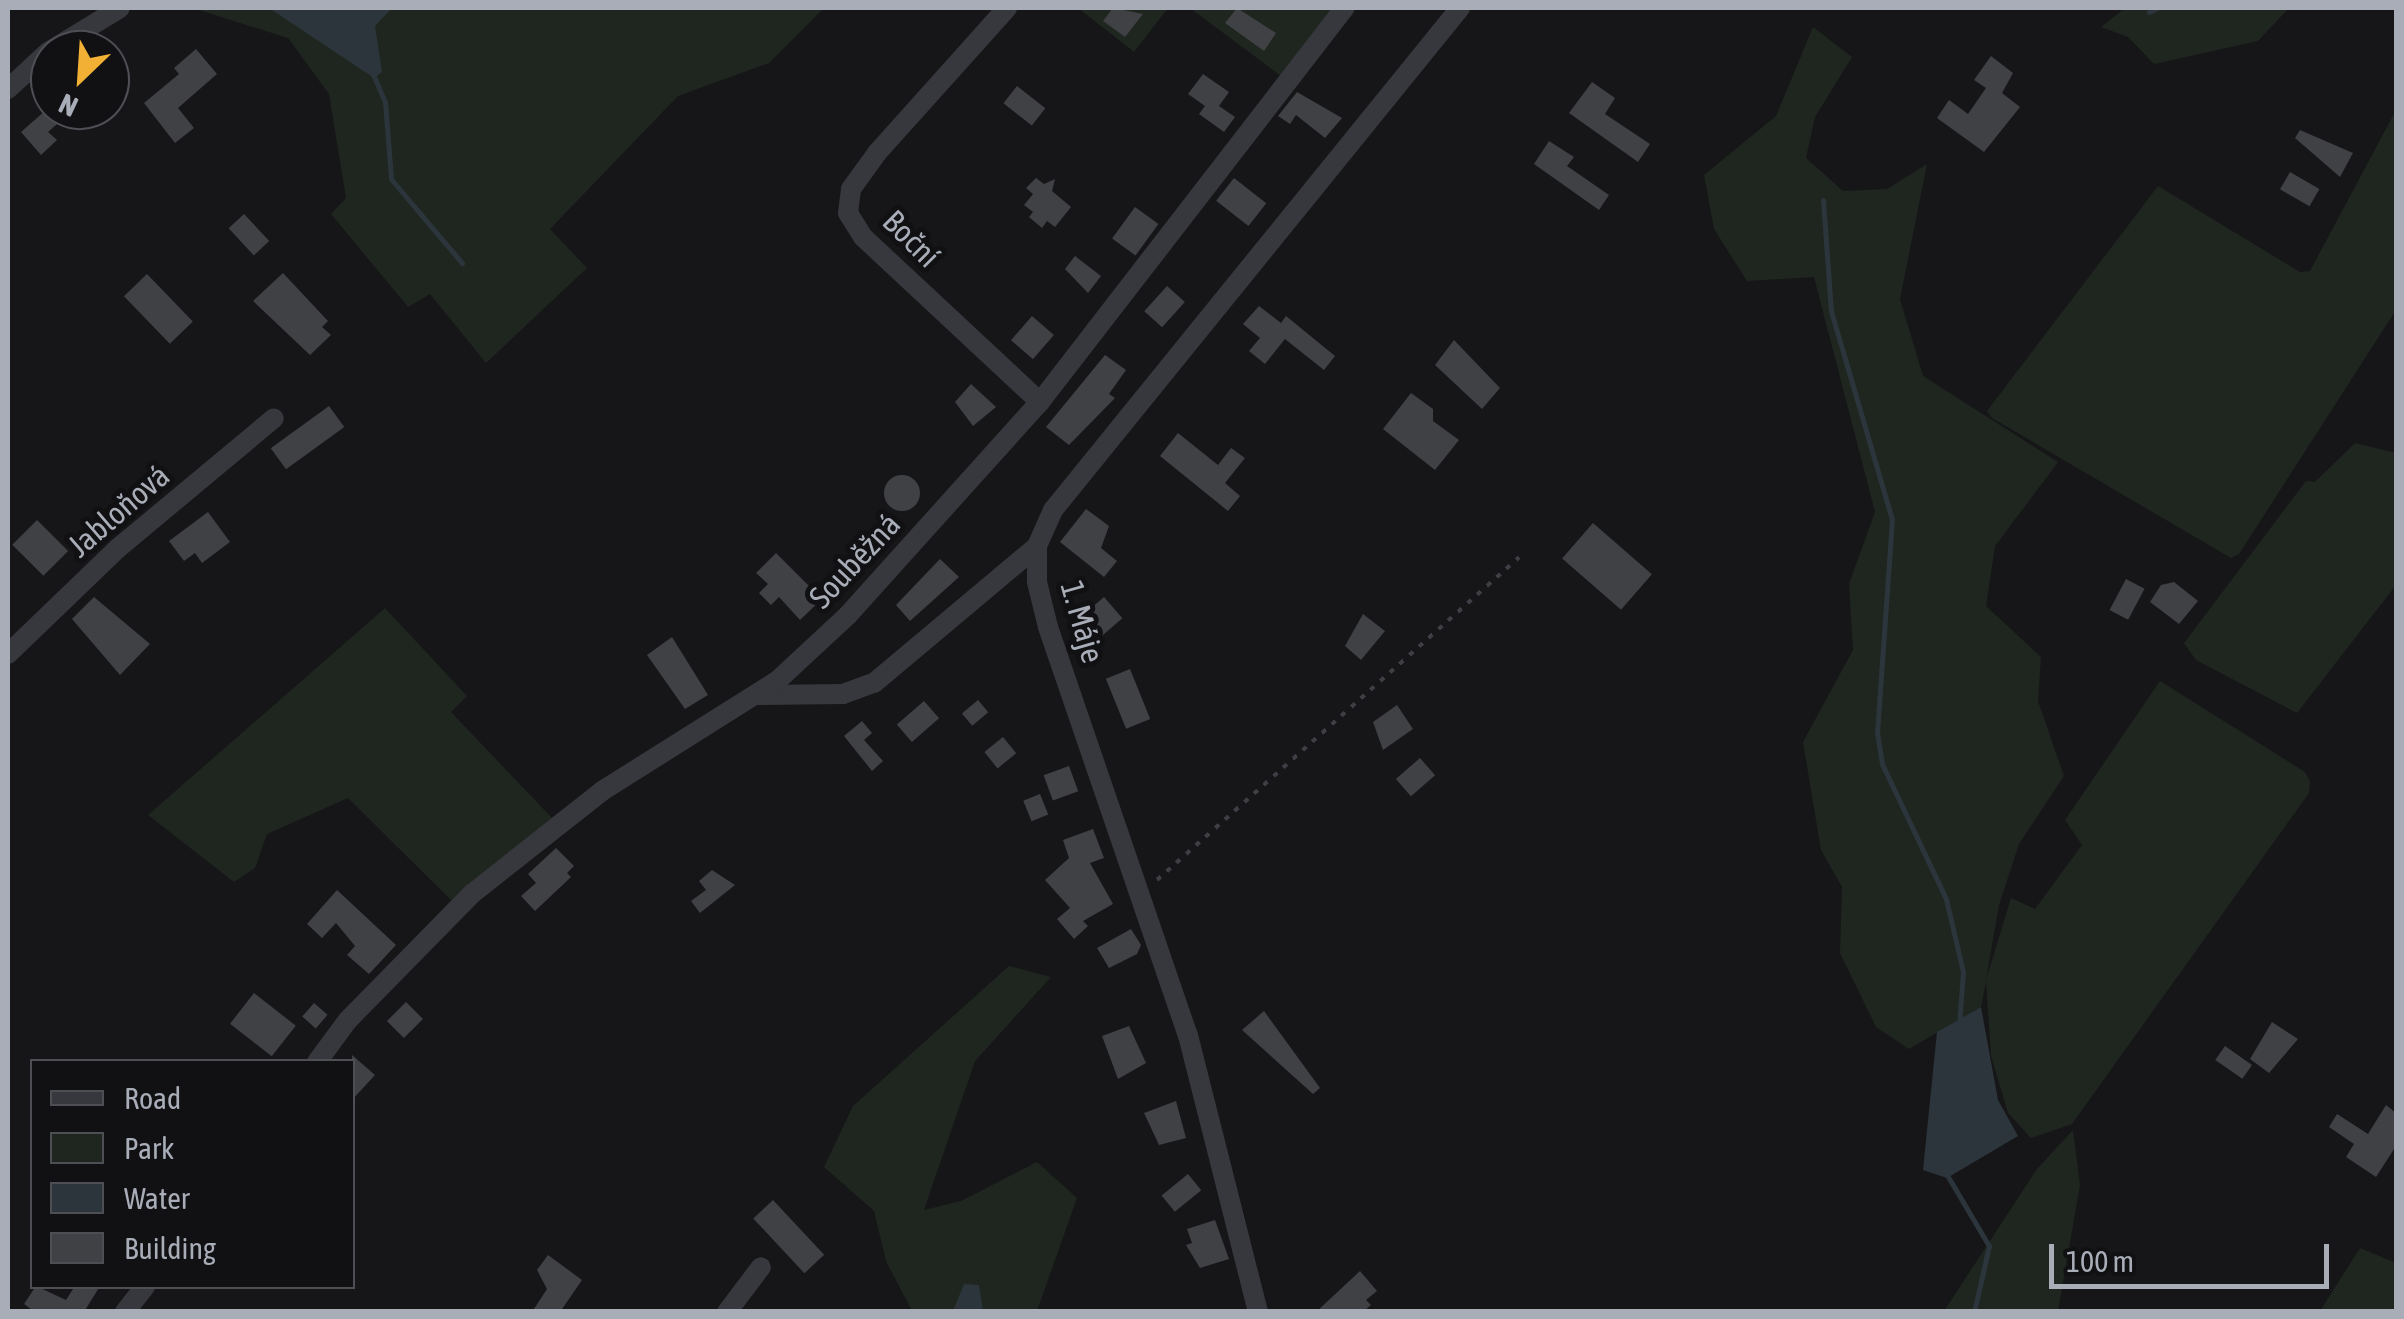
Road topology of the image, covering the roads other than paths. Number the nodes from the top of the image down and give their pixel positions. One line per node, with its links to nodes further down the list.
1 (120, 8): 5 (street)
2 (1007, 8): 6 (street, Boční)
3 (1344, 8): 6 (street, Souběžná)
4 (1460, 8): 8 (street, 1. Máje)
5 (8, 89)
6 (1040, 402): 10 (street, Souběžná)
7 (274, 418): 9 (street, Jabloňová)
8 (1037, 546): 10 (street); 16 (street, 1. Máje)
9 (8, 654)
10 (755, 695): 11 (street, Souběžná)
11 (319, 1059)
12 (761, 1266): 15 (street)
13 (142, 1289): 14 (street)
14 (125, 1312)
15 (728, 1312)
16 (1258, 1312)

